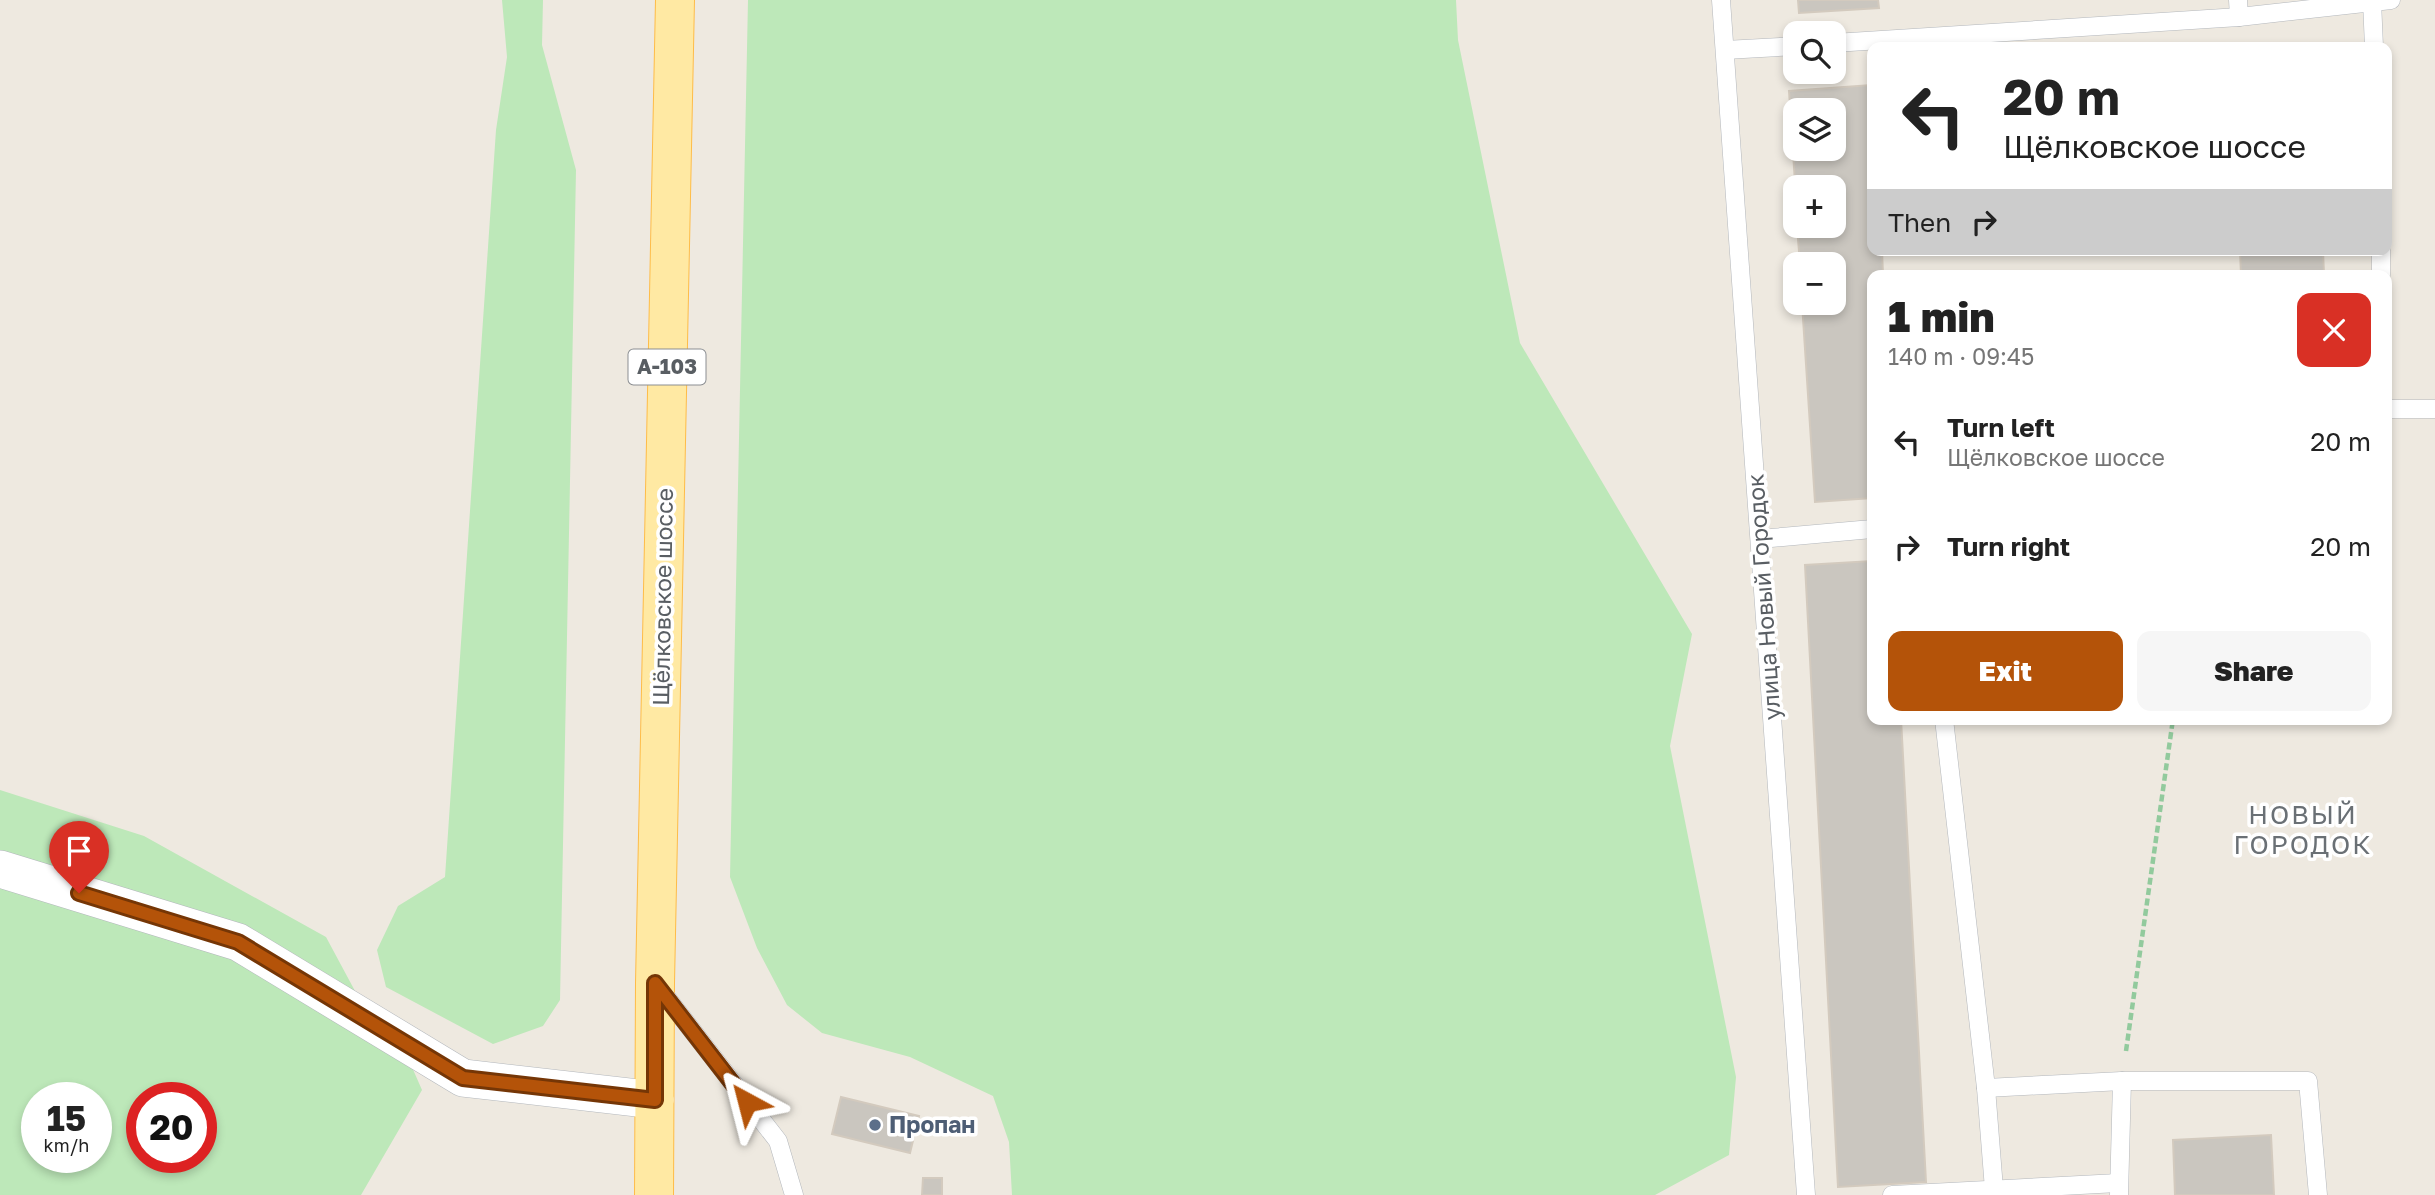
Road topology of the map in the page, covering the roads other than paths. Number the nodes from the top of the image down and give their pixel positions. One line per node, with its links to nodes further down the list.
1 (675, 0): 16 (main road, Щёлковское шоссе / А-103)
2 (1721, 0): 9 (lane, улица Новый Городок)
3 (2391, 0): 4 (lane)
4 (2372, 1): 5 (lane); 7 (lane)
5 (2239, 8): 6 (lane)
6 (1846, 42)
7 (2374, 42)
8 (1783, 47): 9 (lane)
9 (1725, 50): 13 (lane, улица Новый Городок)
10 (2392, 409): 11 (lane)
11 (2435, 409)
12 (1867, 529): 13 (lane)
13 (1760, 539): 24 (lane, улица Новый Городок)
14 (1945, 725): 18 (lane)
15 (0, 869): 19 (street)
16 (655, 983): 19 (main road, Щёлковское шоссе / А-103); 23 (lane)
17 (2122, 1081): 18 (lane); 21 (lane); 26 (lane)
18 (1986, 1088): 20 (lane)
19 (655, 1100): 22 (main road, Щёлковское шоссе / А-103)
20 (1994, 1189): 21 (lane); 25 (lane)
21 (2119, 1189)
22 (654, 1195)
23 (794, 1195)
24 (1807, 1195)
25 (1892, 1195)
26 (2318, 1195)

